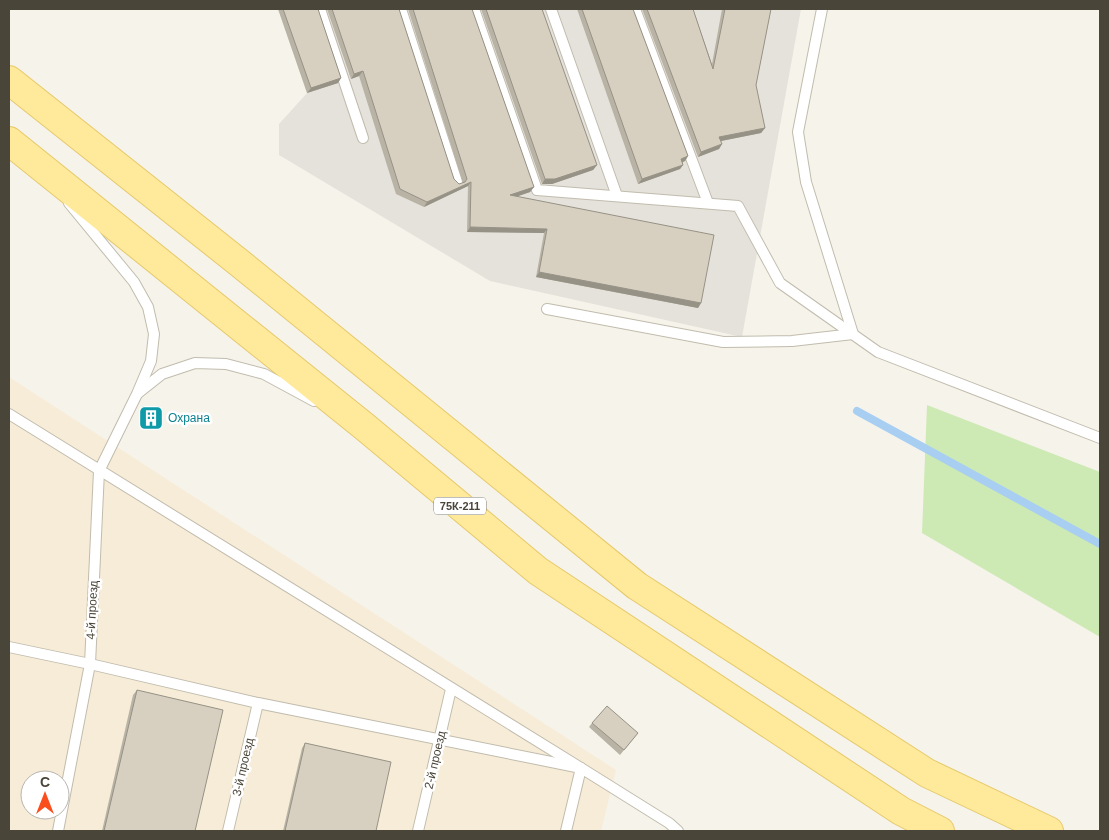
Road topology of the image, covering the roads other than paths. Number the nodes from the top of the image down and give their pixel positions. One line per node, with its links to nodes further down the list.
1 (400, 9): 11 (lane)
2 (474, 9): 12 (lane)
3 (552, 9): 12 (lane)
4 (635, 9): 13 (lane)
5 (822, 9): 15 (lane)
6 (323, 10): 8 (lane)
7 (9, 80): 33 (main road)
8 (362, 138)
9 (9, 141): 10 (main road, 75К-211)
10 (36, 164): 16 (lane, 4-й проезд); 18 (main road, 75К-211)
11 (457, 182)
12 (617, 196): 13 (lane)
13 (708, 203): 15 (lane)
14 (547, 309): 15 (lane)
15 (853, 334): 19 (lane)
16 (137, 394): 18 (lane); 20 (lane, 4-й проезд)
17 (9, 414): 20 (lane)
18 (365, 427): 32 (main road, 75К-211)
19 (1100, 438)
20 (99, 471): 22 (lane, 4-й проезд); 23 (lane)
21 (9, 647): 22 (lane)
22 (90, 664): 24 (lane); 27 (lane, 4-й проезд)
23 (452, 689): 25 (lane, 2-й проезд); 26 (lane)
24 (258, 703): 25 (lane); 28 (lane, 3-й проезд)
25 (440, 740): 26 (lane); 29 (lane, 2-й проезд)
26 (581, 768): 30 (lane); 31 (lane)
27 (58, 831)
28 (228, 831)
29 (418, 831)
30 (566, 831)
31 (678, 831)
32 (940, 831)
33 (1049, 831)

